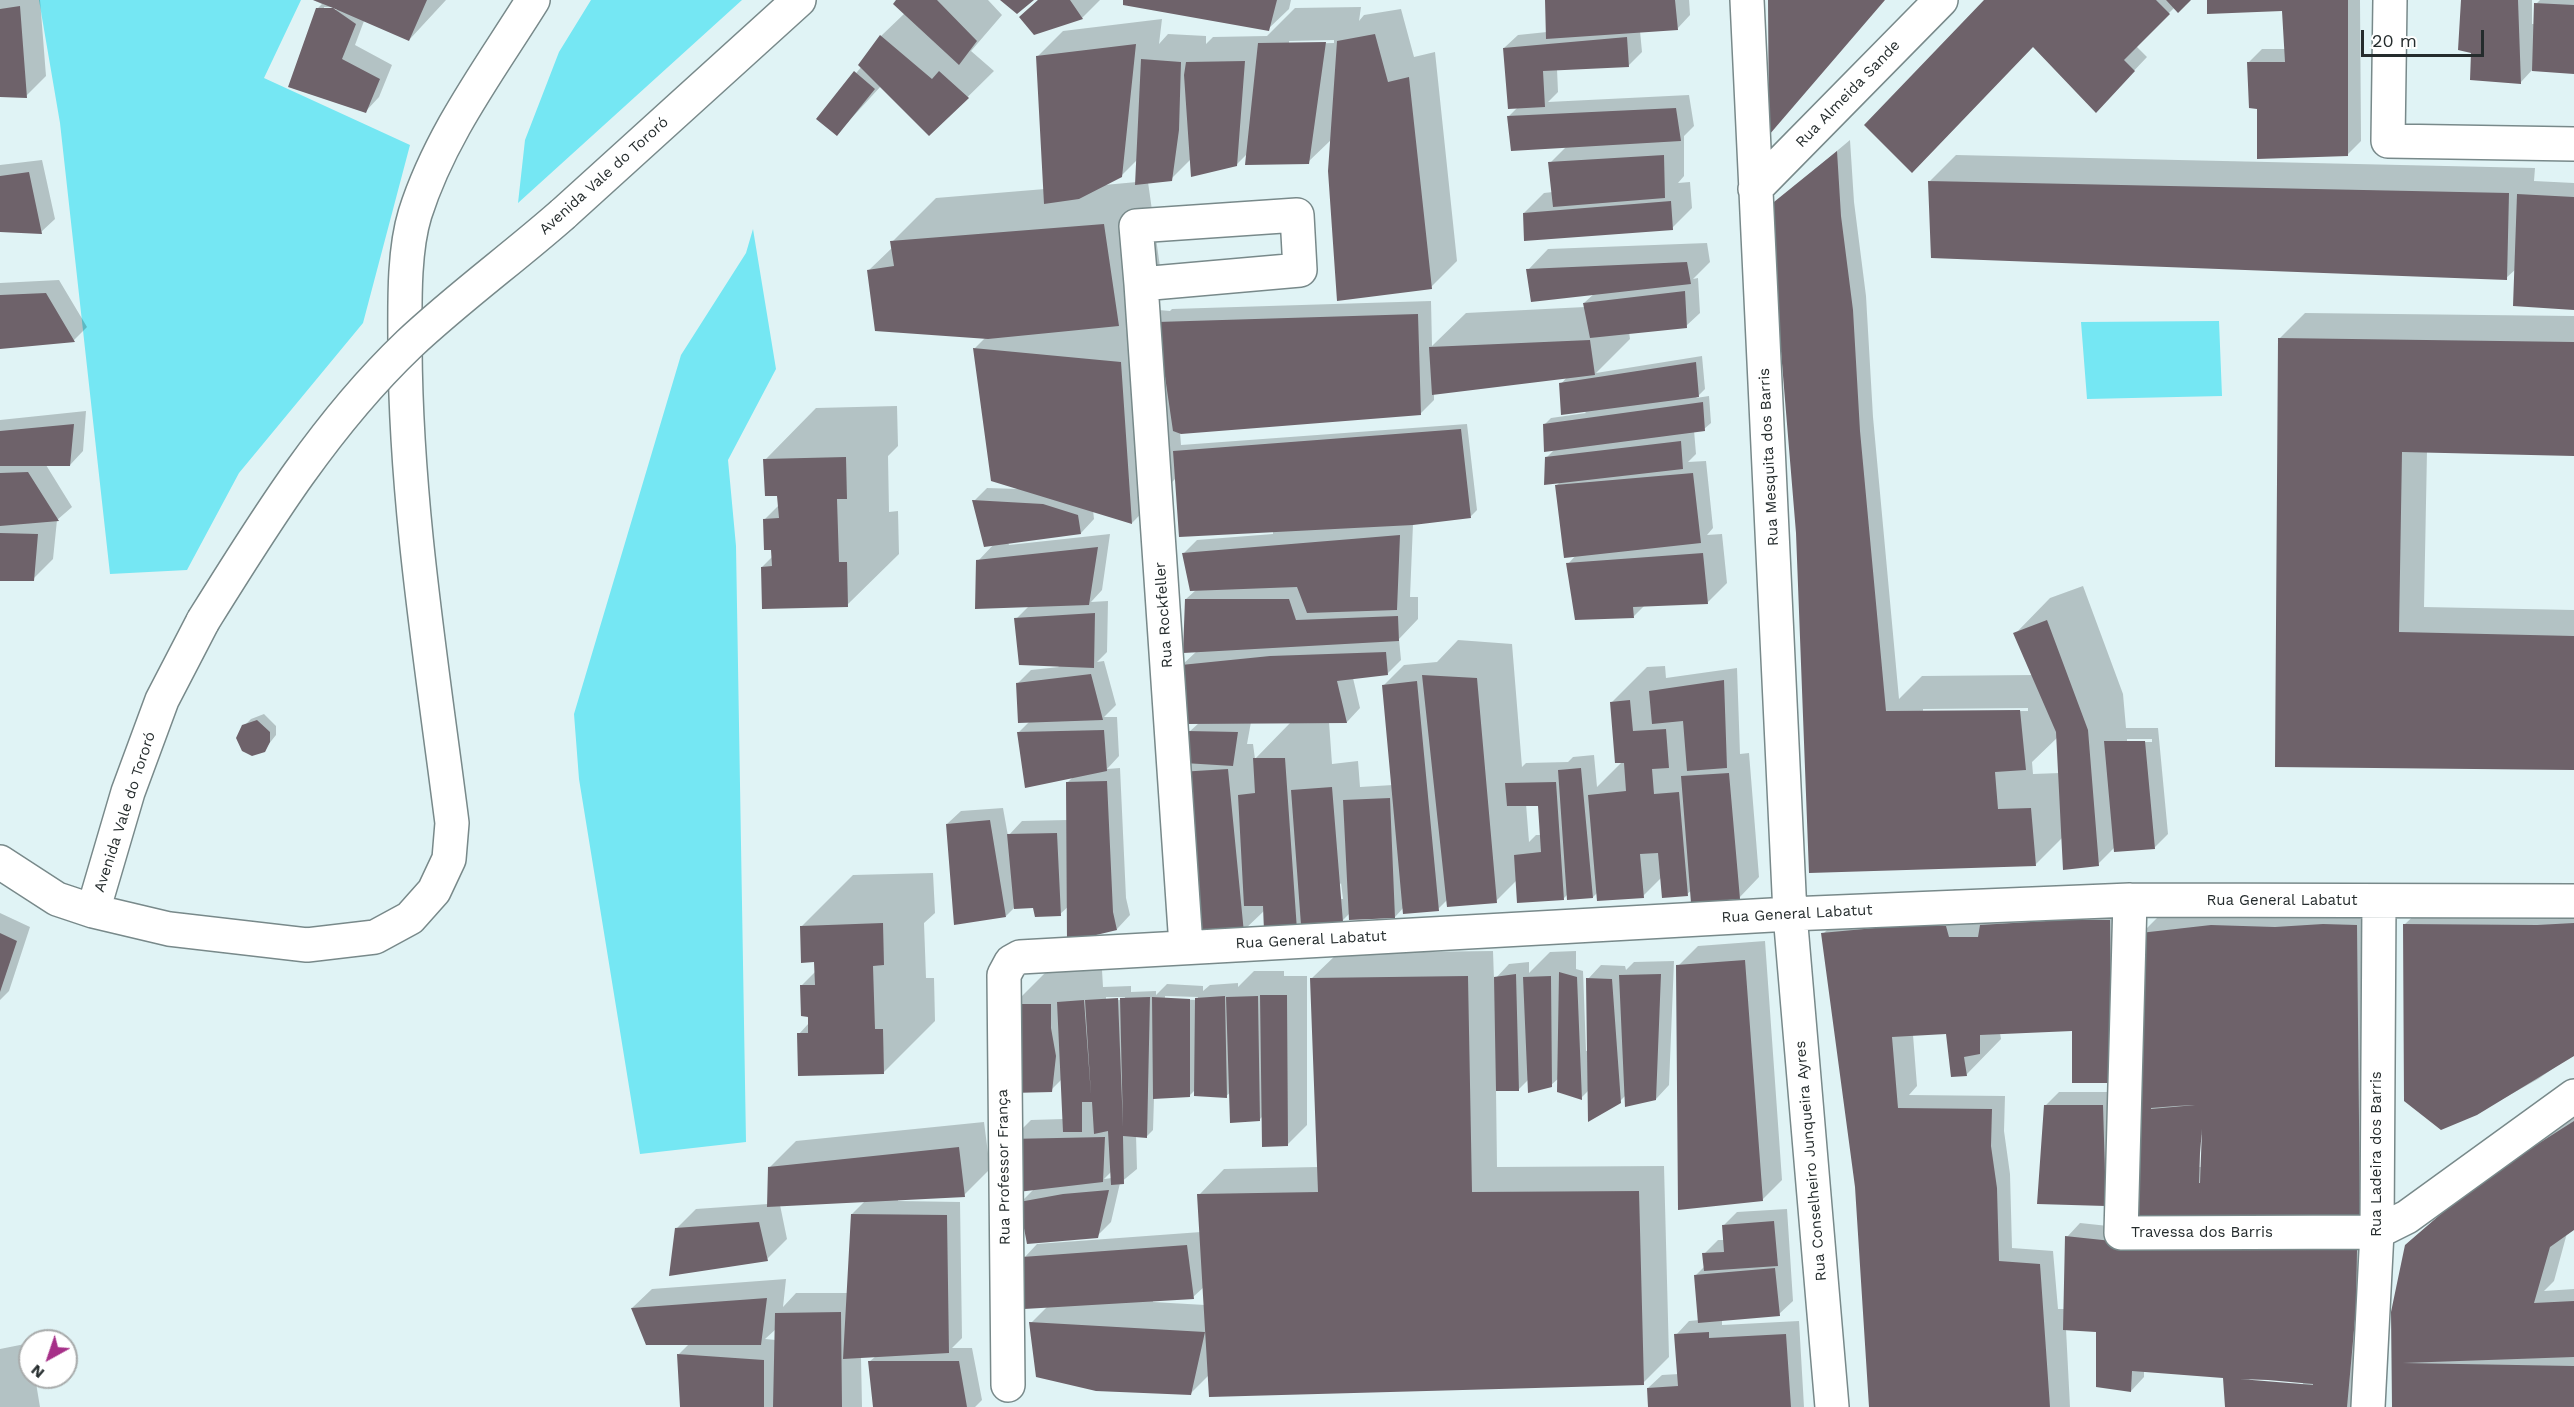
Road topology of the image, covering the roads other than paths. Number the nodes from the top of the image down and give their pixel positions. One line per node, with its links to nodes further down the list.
1 (533, 0): 13 (street, Avenida Vale do Tororó)
2 (799, 0): 13 (street, Avenida Vale do Tororó, bridge)
3 (1747, 0): 7 (street, Rua Mesquita dos Barris)
4 (1941, 0): 7 (street, Rua Almeida Sande)
5 (2390, 0): 6 (street)
6 (2574, 144)
7 (1755, 189): 14 (street, Rua Mesquita dos Barris)
8 (1141, 284): 8 (street, Rua Rockfeller); 15 (street, Rua Rockfeller)
9 (0, 862): 13 (street)
10 (2130, 900): 11 (street, Rua General Labatut); 14 (street, Rua General Labatut); 18 (street, Travessa dos Barris)
11 (2379, 901): 12 (street, Rua General Labatut); 18 (street, Rua Ladeira dos Barris)
12 (2574, 902)
13 (93, 911)
14 (1790, 914): 15 (street, Rua General Labatut); 20 (street, Rua Conselheiro Junqueira Ayres)
15 (1186, 946): 16 (street, Rua General Labatut)
16 (1020, 957): 19 (street, Rua Professor França)
17 (2574, 1096): 18 (street, Travessa dos Barris)
18 (2377, 1232): 21 (street, Rua Ladeira dos Barris)
19 (1008, 1385)
20 (1833, 1407)
21 (2368, 1407)

